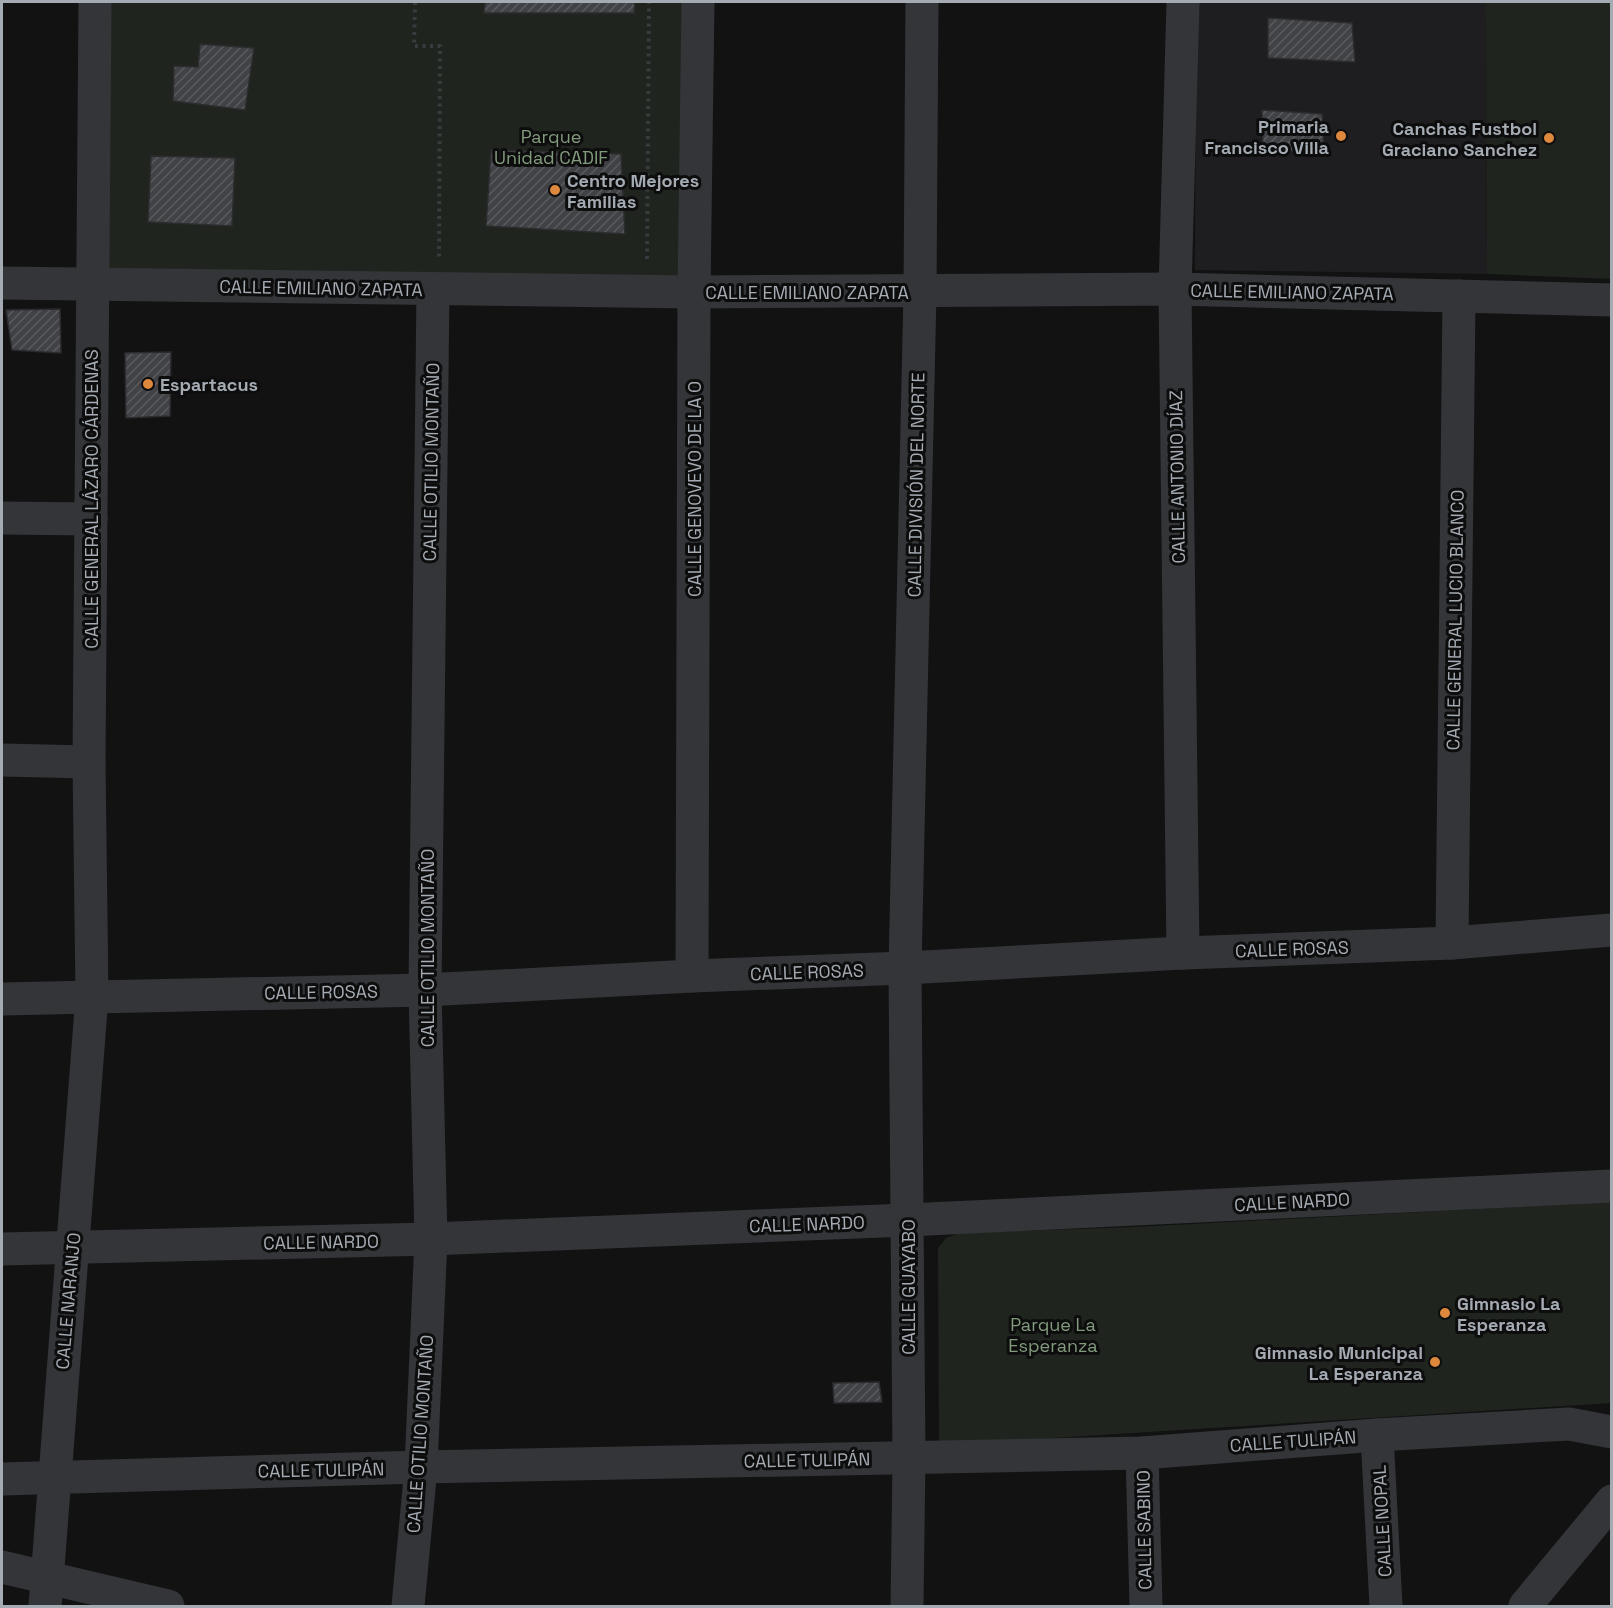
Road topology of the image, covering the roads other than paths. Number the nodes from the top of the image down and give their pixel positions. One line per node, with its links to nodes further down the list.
1 (94, 2): 7 (street, CALLE GENERAL LÁZARO CÁRDENAS)
2 (698, 2): 9 (street, CALLE GENOVEVO DE LA O)
3 (922, 2): 10 (street, CALLE DIVISIÓN DEL NORTE)
4 (1183, 2): 8 (street, CALLE ANTONIO DÍAZ)
5 (436, 277): 7 (street, CALLE EMILIANO ZAPATA); 9 (street, CALLE EMILIANO ZAPATA); 22 (street, CALLE OTILIO MONTAÑO)
6 (2, 283): 7 (street, CALLE EMILIANO ZAPATA)
7 (93, 285): 14 (street, CALLE GENERAL LÁZARO CÁRDENAS)
8 (1175, 289): 10 (street, CALLE EMILIANO ZAPATA); 11 (street, CALLE EMILIANO ZAPATA); 19 (street, CALLE ANTONIO DÍAZ)
9 (694, 292): 10 (street, CALLE EMILIANO ZAPATA); 21 (street, CALLE GENOVEVO DE LA O)
10 (920, 292): 20 (street, CALLE DIVISIÓN DEL NORTE)
11 (1459, 296): 12 (street, CALLE EMILIANO ZAPATA); 18 (street, CALLE GENERAL LUCIO BLANCO)
12 (1611, 300)
13 (2, 518): 14 (street)
14 (91, 519): 16 (street, CALLE GENERAL LÁZARO CÁRDENAS)
15 (2, 760): 16 (street)
16 (89, 762): 23 (street, CALLE GENERAL LÁZARO CÁRDENAS)
17 (1611, 930): 18 (street, CALLE ROSAS)
18 (1452, 943): 19 (street, CALLE ROSAS)
19 (1183, 952): 20 (street, CALLE ROSAS)
20 (905, 968): 21 (street, CALLE ROSAS); 26 (street, CALLE GUAYABO)
21 (692, 976): 22 (street, CALLE ROSAS)
22 (425, 990): 23 (street, CALLE ROSAS); 27 (street, CALLE OTILIO MONTAÑO)
23 (92, 996): 24 (street, CALLE ROSAS); 28 (street, CALLE NARANJO)
24 (2, 999)
25 (1611, 1186): 26 (street, CALLE NARDO)
26 (908, 1220): 27 (street, CALLE NARDO); 33 (street, CALLE GUAYABO)
27 (431, 1239): 28 (street, CALLE NARDO); 34 (street, CALLE OTILIO MONTAÑO)
28 (73, 1248): 29 (street, CALLE NARDO); 35 (street, CALLE NARANJO)
29 (2, 1249)
30 (1611, 1432): 31 (street, CALLE TULIPÁN)
31 (1377, 1435): 32 (street, CALLE TULIPÁN); 44 (street, CALLE NOPAL)
32 (1142, 1453): 33 (street, CALLE TULIPÁN); 43 (street, CALLE SABINO)
33 (909, 1458): 34 (street, CALLE TULIPÁN); 42 (street, CALLE GUAYABO)
34 (421, 1467): 35 (street, CALLE TULIPÁN); 41 (street, CALLE OTILIO MONTAÑO)
35 (54, 1477): 36 (street, CALLE TULIPÁN); 39 (street, CALLE NARANJO)
36 (2, 1479)
37 (1611, 1501): 45 (street)
38 (2, 1567): 39 (street)
39 (46, 1593): 40 (street)
40 (168, 1606)
41 (408, 1606)
42 (907, 1606)
43 (1146, 1606)
44 (1386, 1606)
45 (1525, 1606)

